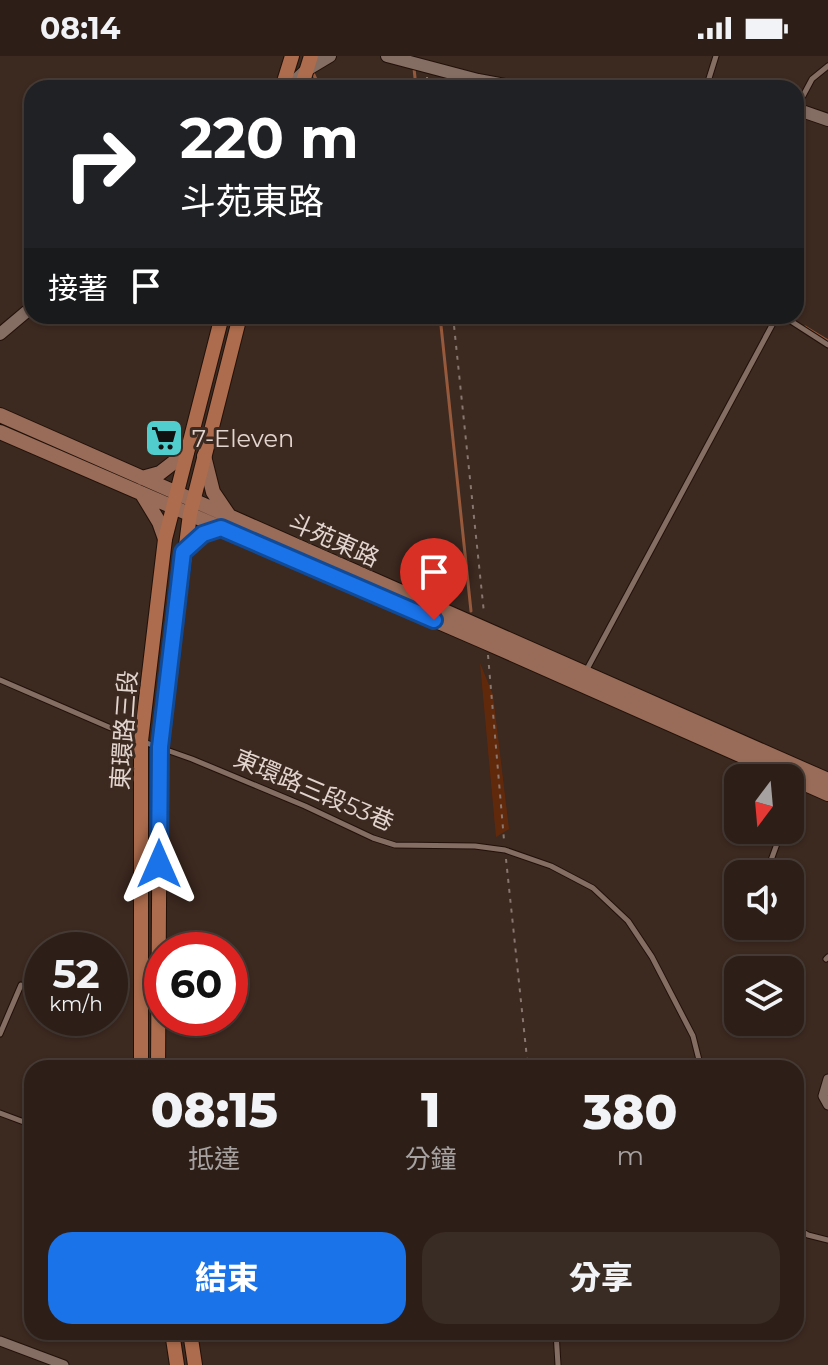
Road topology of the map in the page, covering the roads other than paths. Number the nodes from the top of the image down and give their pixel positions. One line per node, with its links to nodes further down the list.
1 (292, 56): 8 (main road)
2 (311, 56): 7 (main road)
3 (330, 56): 7 (street)
4 (387, 56): 11 (street)
5 (716, 56): 12 (lane)
6 (828, 66): 13 (lane)
7 (305, 71): 9 (street); 10 (main road)
8 (286, 80)
9 (294, 80)
10 (303, 80)
11 (478, 80)
12 (708, 80)
13 (804, 100)
14 (804, 111): 15 (street)
15 (828, 120)
16 (24, 314): 21 (street)
17 (220, 324): 25 (main road, 東環路三段)
18 (238, 324): 26 (main road, 東環路三段)
19 (776, 324): 34 (lane)
20 (793, 324): 22 (lane)
21 (0, 334)
22 (828, 345)
23 (0, 415): 27 (main road, 斗苑東路)
24 (1, 435): 27 (main road, 斗苑東路)
25 (187, 452): 27 (main road); 28 (main road, 東環路三段)
26 (204, 456): 29 (main road, 東環路三段); 30 (main road)
27 (142, 486): 28 (main road, 斗苑東路); 31 (main road)
28 (175, 500): 29 (main road, 斗苑東路); 31 (main road, 東環路三段)
29 (192, 508): 30 (main road, 斗苑東路); 32 (main road, 東環路三段)
30 (225, 522): 32 (main road); 33 (main road, 斗苑東路)
31 (165, 539): 36 (main road, 東環路三段)
32 (183, 552): 37 (main road, 東環路三段)
33 (486, 637): 34 (main road, 斗苑東路); 38 (main road, 斗苑東路)
34 (585, 674): 39 (main road, 斗苑東路)
35 (0, 680): 36 (lane, 東環路三段53巷)
36 (141, 741): 37 (lane, 東環路三段53巷); 44 (main road, 東環路三段)
37 (160, 747): 45 (main road, 東環路三段); 46 (lane, 東環路三段53巷)
38 (761, 764)
39 (828, 780)
40 (804, 784): 41 (main road, 斗苑東路)
41 (828, 794)
42 (21, 985): 43 (lane)
43 (0, 1034)
44 (141, 1060)
45 (158, 1060)
46 (699, 1060)
47 (828, 1079): 48 (street)
48 (827, 1104)
49 (0, 1113): 50 (lane)
50 (24, 1122)
51 (804, 1233): 52 (lane)
52 (828, 1240)
53 (173, 1340): 59 (main road)
54 (191, 1340): 60 (main road)
55 (556, 1340): 61 (lane)
56 (0, 1341): 57 (street)
57 (41, 1361): 58 (street)
58 (64, 1365)
59 (177, 1365)
60 (195, 1365)
61 (558, 1365)

